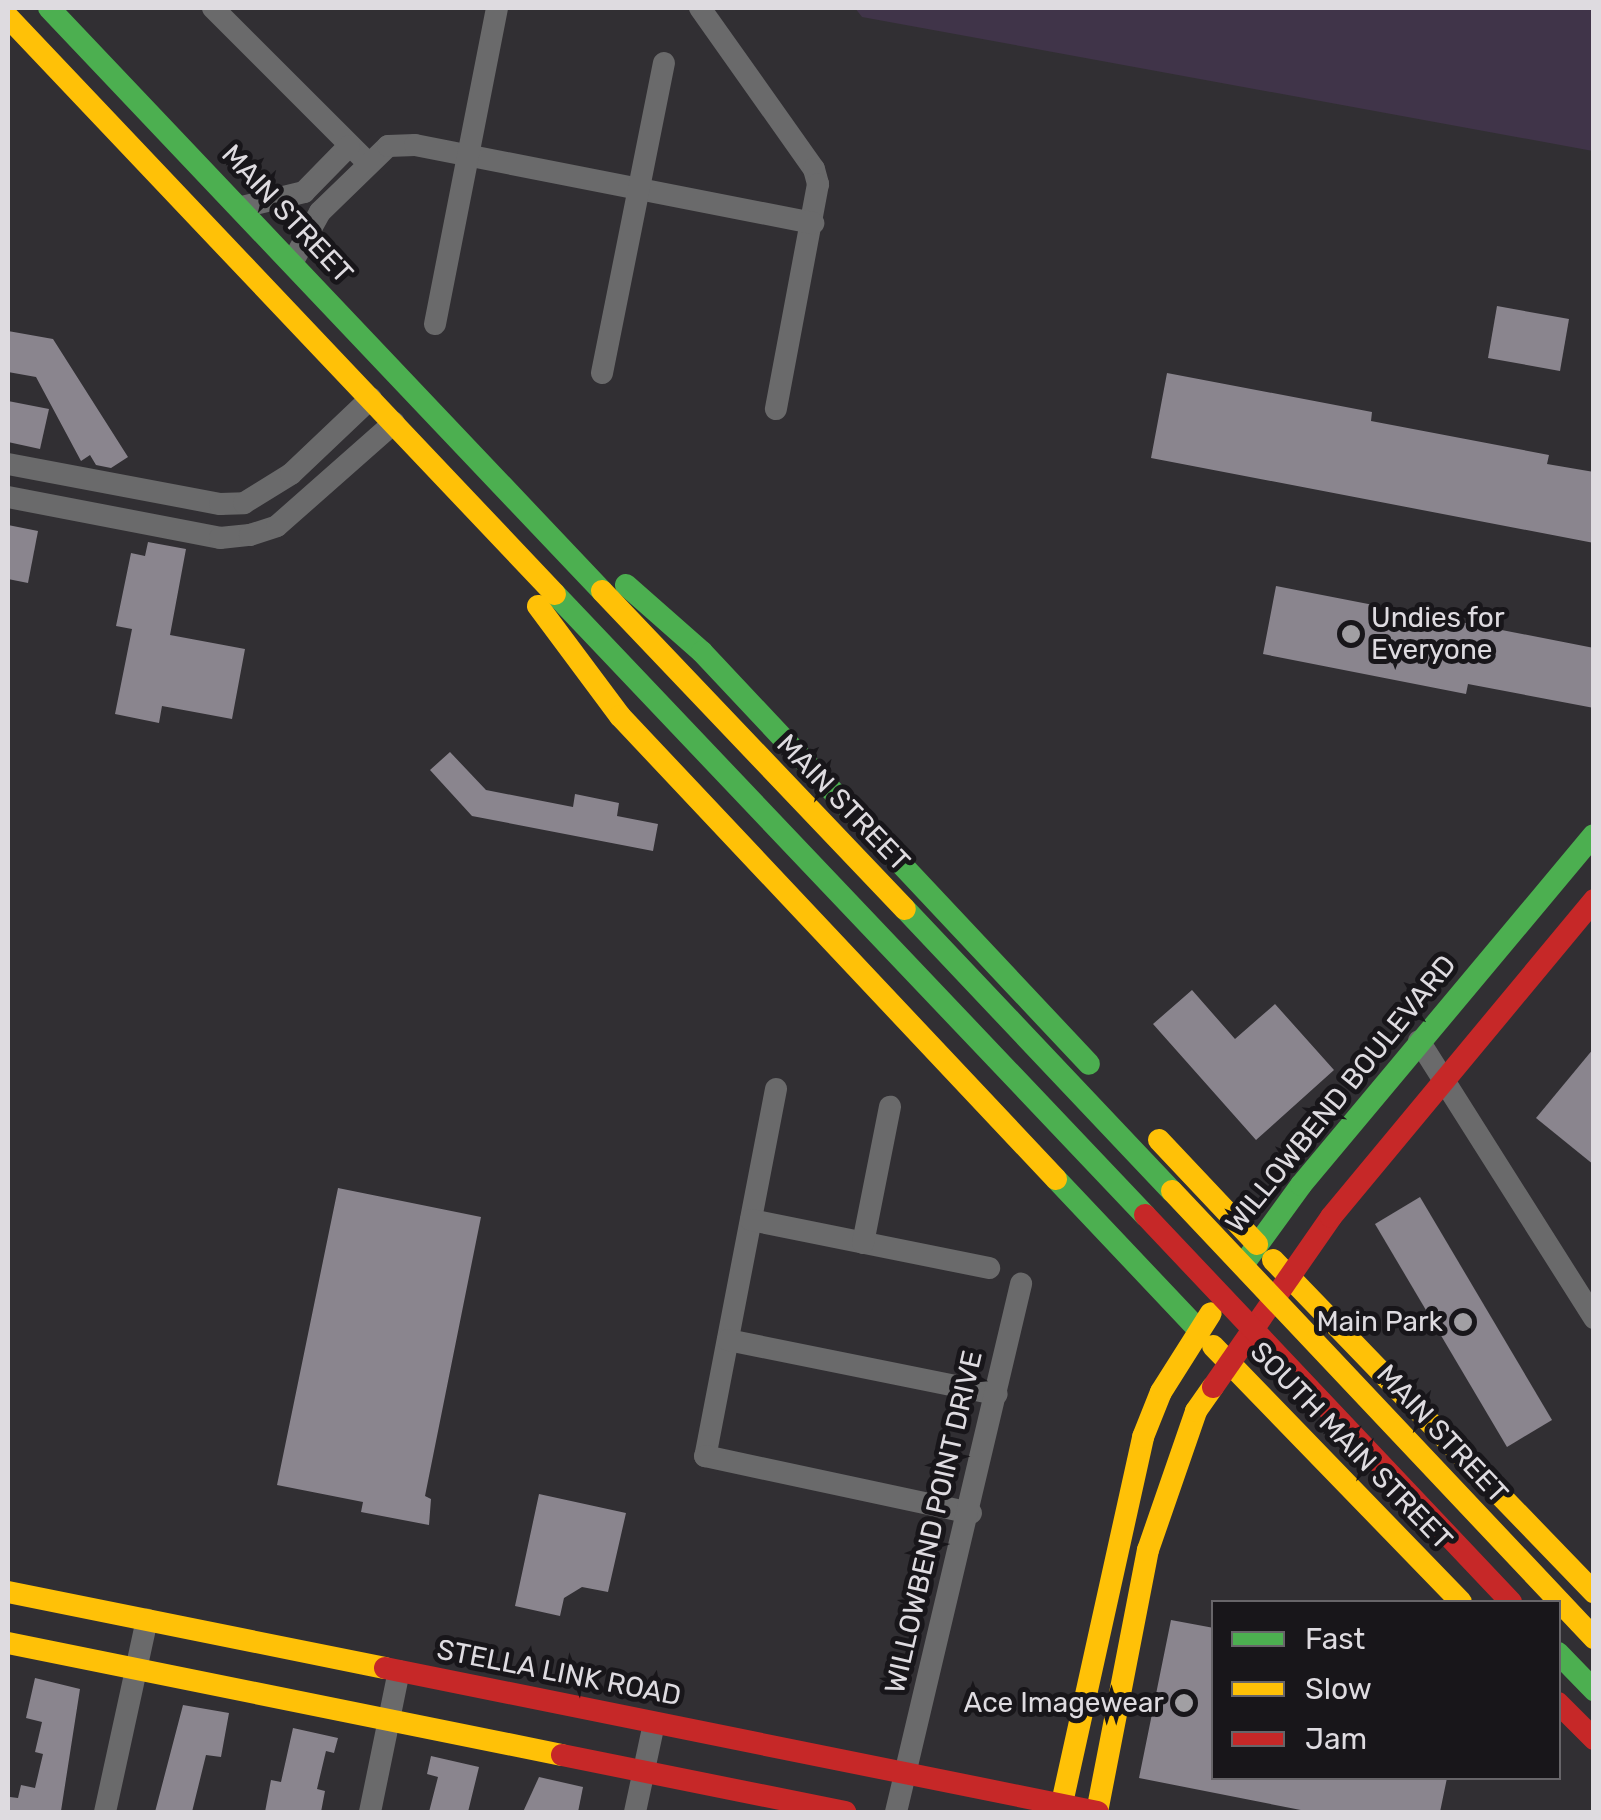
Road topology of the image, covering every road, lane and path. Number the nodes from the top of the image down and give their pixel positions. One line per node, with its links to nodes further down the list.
1 (49, 8): 13 (main road, MAIN STREET)
2 (213, 8): 7 (street)
3 (497, 8): 8 (street)
4 (700, 8): 14 (street)
5 (8, 17): 18 (main road)
6 (664, 63): 11 (street)
7 (348, 146): 9 (street); 10 (street)
8 (468, 155): 9 (street); 11 (street); 16 (street)
9 (367, 162): 12 (street)
10 (314, 182): 12 (street); 13 (street)
11 (639, 188): 14 (street); 17 (street)
12 (334, 198): 15 (street)
13 (242, 208): 15 (main road, MAIN STREET)
14 (813, 222): 20 (street)
15 (292, 264): 19 (main road, MAIN STREET)
16 (435, 324)
17 (602, 373)
18 (371, 398): 21 (main road); 24 (street)
19 (424, 407): 31 (main road); 57 (main road, MAIN STREET, bridge)
20 (776, 409)
21 (394, 422): 22 (main road); 26 (street)
22 (426, 456): 39 (main road, SOUTH MAIN STREET); 56 (main road, bridge)
23 (8, 464): 24 (street)
24 (168, 495): 26 (street)
25 (8, 497): 26 (street)
26 (162, 527)
27 (1593, 838): 29 (main road, WILLOWBEND BOULEVARD)
28 (1594, 900): 30 (main road)
29 (1419, 1040): 30 (street); 38 (main road, WILLOWBEND BOULEVARD)
30 (1446, 1074): 41 (main road); 43 (street)
31 (1106, 1082)
32 (776, 1089): 36 (street)
33 (890, 1108): 37 (street)
34 (1142, 1121): 35 (main road)
35 (1203, 1186): 38 (main road); 39 (main road)
36 (751, 1220): 37 (street); 45 (street)
37 (864, 1242): 40 (street)
38 (1257, 1244): 41 (main road); 44 (main road, WILLOWBEND BOULEVARD)
39 (1133, 1265): 44 (main road, SOUTH MAIN STREET)
40 (988, 1268)
41 (1288, 1275): 46 (main road); 47 (main road)
42 (1020, 1284): 48 (street, WILLOWBEND POINT DRIVE)
43 (1594, 1318)
44 (1199, 1330): 47 (main road, SOUTH MAIN STREET); 51 (main road, WILLOWBEND BOULEVARD)
45 (728, 1340): 48 (street); 50 (street)
46 (1354, 1344): 49 (main road); 54 (main road)
47 (1225, 1360): 49 (main road, SOUTH MAIN STREET); 52 (main road)
48 (997, 1394): 50 (street, WILLOWBEND POINT DRIVE)
49 (1286, 1422): 55 (main road, SOUTH MAIN STREET)
50 (971, 1513): 71 (street, WILLOWBEND POINT DRIVE)
51 (1115, 1543): 52 (main road); 72 (main road, WILLOWBEND BOULEVARD)
52 (1148, 1550): 78 (main road)
53 (8, 1592): 59 (main road, STELLA LINK ROAD)
54 (1594, 1592)
55 (1459, 1600)
56 (1509, 1600)
57 (1558, 1600)
58 (1561, 1603): 60 (main road, MAIN STREET, bridge)
59 (147, 1620): 63 (street); 64 (main road, STELLA LINK ROAD)
60 (1594, 1638)
61 (8, 1643): 63 (main road)
62 (1561, 1656): 65 (main road)
63 (136, 1669): 67 (main road); 73 (street)
64 (399, 1671): 67 (street); 68 (main road, STELLA LINK ROAD)
65 (1594, 1690)
66 (1561, 1706): 69 (main road)
67 (389, 1720): 70 (main road); 74 (street)
68 (654, 1722): 70 (street); 71 (main road, STELLA LINK ROAD)
69 (1594, 1739)
70 (643, 1772): 75 (street); 76 (main road)
71 (904, 1773): 72 (main road, STELLA LINK ROAD); 77 (street, WILLOWBEND POINT DRIVE)
72 (1060, 1809): 78 (main road, STELLA LINK ROAD)
73 (106, 1812)
74 (370, 1812)
75 (635, 1812)
76 (845, 1812)
77 (896, 1812)
78 (1097, 1812)

